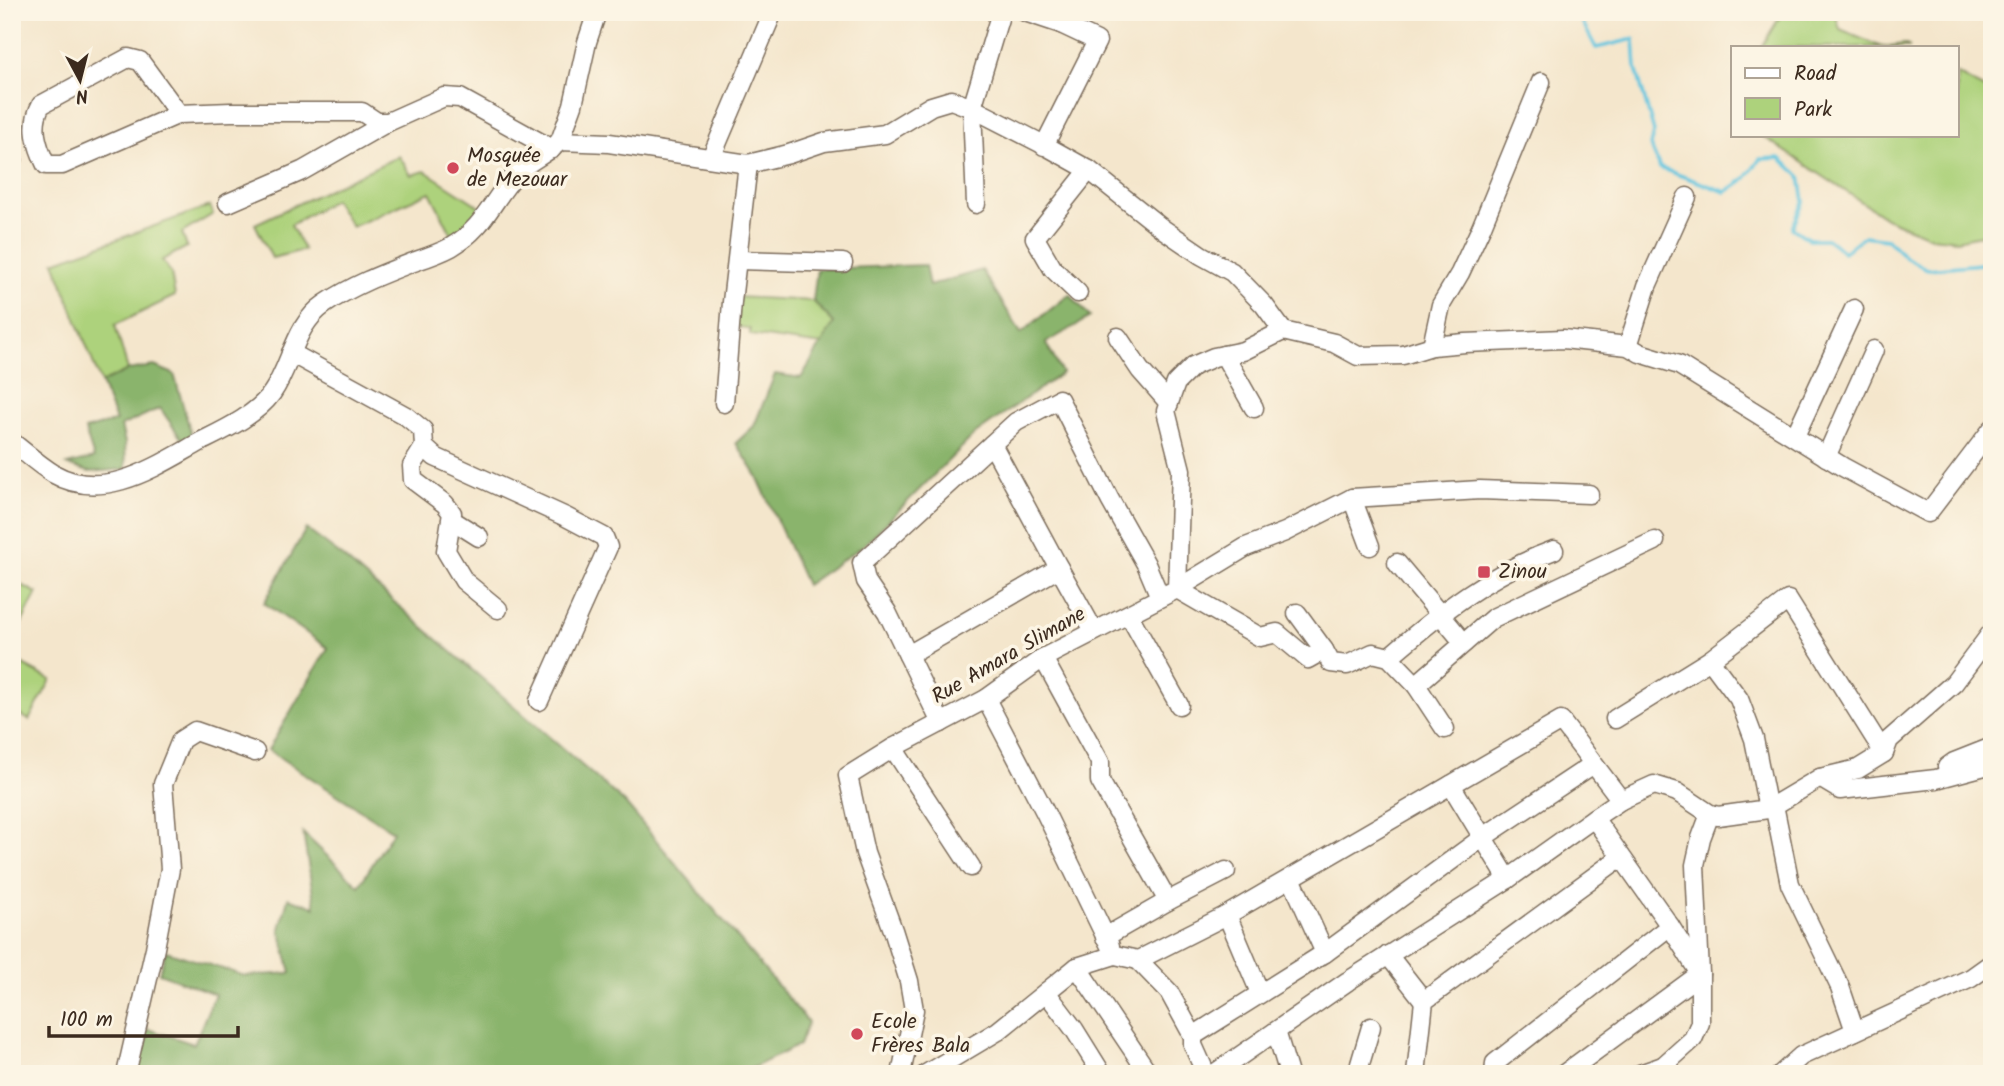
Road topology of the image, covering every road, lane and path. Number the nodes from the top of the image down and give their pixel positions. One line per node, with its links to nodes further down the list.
1 (597, 12): 10 (street)
2 (773, 12): 12 (street)
3 (1001, 12): 7 (street)
4 (1025, 12): 5 (street)
5 (1063, 18): 11 (street)
6 (1541, 82): 24 (street)
7 (972, 108): 11 (street); 13 (street); 17 (street)
8 (179, 114): 8 (street); 9 (street)
9 (388, 122): 10 (street); 16 (street)
10 (556, 145): 12 (street); 27 (street)
11 (1044, 146): 14 (street)
12 (711, 158): 13 (street)
13 (748, 164): 18 (street)
14 (1089, 170): 20 (street); 22 (street)
15 (1687, 197): 25 (street)
16 (228, 203)
17 (976, 204)
18 (738, 260): 19 (street); 29 (street)
19 (843, 263)
20 (1078, 293)
21 (1854, 309): 33 (street)
22 (1283, 331): 24 (street); 28 (street)
23 (1118, 337): 30 (street)
24 (1432, 346): 25 (street)
25 (1628, 346): 33 (street)
26 (1874, 350): 37 (street)
27 (291, 353): 34 (street); 36 (street)
28 (1224, 355): 30 (street); 31 (street)
29 (724, 403)
30 (1169, 403): 47 (street)
31 (1254, 408)
32 (1992, 429): 37 (street)
33 (1795, 436): 37 (street)
34 (12, 442)
35 (992, 444): 46 (street); 48 (street); 57 (street)
36 (424, 447): 40 (street); 63 (street)
37 (1826, 457)
38 (1589, 494): 39 (street)
39 (1352, 498): 43 (street); 47 (street, Rue Amara Slimane)
40 (452, 520): 41 (street); 49 (street)
41 (479, 537)
42 (1656, 541): 55 (street)
43 (1370, 546)
44 (1554, 550): 51 (street)
45 (1396, 563): 51 (street)
46 (1059, 568): 53 (street); 57 (street)
47 (1177, 589): 48 (street, Rue Amara Slimane); 56 (street)
48 (1160, 597): 52 (street, Rue Amara Slimane)
49 (498, 609)
50 (1297, 613): 56 (street)
51 (1440, 614): 55 (street); 58 (street)
52 (1129, 615): 53 (street, Rue Amara Slimane); 64 (street)
53 (1094, 631): 59 (street, Rue Amara Slimane)
54 (1992, 632): 71 (street)
55 (1464, 643): 61 (street)
56 (1324, 650): 58 (street)
57 (908, 655): 66 (street)
58 (1389, 657): 61 (street)
59 (1043, 658): 62 (street, Rue Amara Slimane); 87 (street)
60 (1710, 660): 65 (street); 71 (street); 78 (street)
61 (1416, 685): 67 (street)
62 (986, 699): 66 (street, Rue Amara Slimane); 90 (street)
63 (539, 702)
64 (1179, 705)
65 (1615, 719)
66 (941, 723): 69 (street, Rue Amara Slimane)
67 (1445, 729)
68 (1992, 747): 75 (street)
69 (893, 748): 83 (street); 107 (street, Rue Amara Slimane)
70 (254, 752): 106 (street)
71 (1884, 753): 74 (street)
72 (1992, 764): 75 (street)
73 (1592, 765): 76 (street); 77 (street); 81 (street)
74 (1820, 778): 75 (street); 78 (street)
75 (1936, 779)
76 (1451, 785): 81 (street); 85 (street)
77 (1621, 800): 79 (street); 80 (street)
78 (1771, 807): 79 (street); 103 (street)
79 (1710, 814): 97 (street)
80 (1594, 818): 82 (street); 86 (street)
81 (1482, 838): 86 (street); 91 (street)
82 (1621, 857): 89 (street); 100 (street)
83 (971, 867)
84 (1226, 871): 87 (street)
85 (1291, 878): 88 (street); 91 (street)
86 (1508, 879): 93 (street)
87 (1168, 901): 90 (street)
88 (1227, 915): 94 (street); 99 (street)
89 (1670, 926): 97 (street); 116 (street)
90 (1105, 937): 92 (street)
91 (1325, 953): 99 (street)
92 (1115, 955): 94 (street); 96 (street)
93 (1388, 955): 100 (street); 102 (street)
94 (1138, 960): 104 (street)
95 (1992, 963): 103 (street)
96 (1077, 967): 98 (street); 110 (street)
97 (1700, 974): 105 (street); 117 (street)
98 (1046, 992): 108 (street); 109 (street)
99 (1260, 993): 104 (street)
100 (1424, 1001): 115 (street)
101 (1371, 1027): 114 (street)
102 (1276, 1031): 112 (street); 113 (street)
103 (1855, 1031): 119 (street)
104 (1193, 1036): 111 (street)
105 (1666, 1070): 118 (street)
106 (126, 1074)
107 (901, 1074)
108 (926, 1074)
109 (1101, 1074)
110 (1149, 1074)
111 (1206, 1074)
112 (1214, 1074)
113 (1289, 1074)
114 (1357, 1074)
115 (1416, 1074)
116 (1494, 1074)
117 (1564, 1074)
118 (1640, 1074)
119 (1781, 1074)

